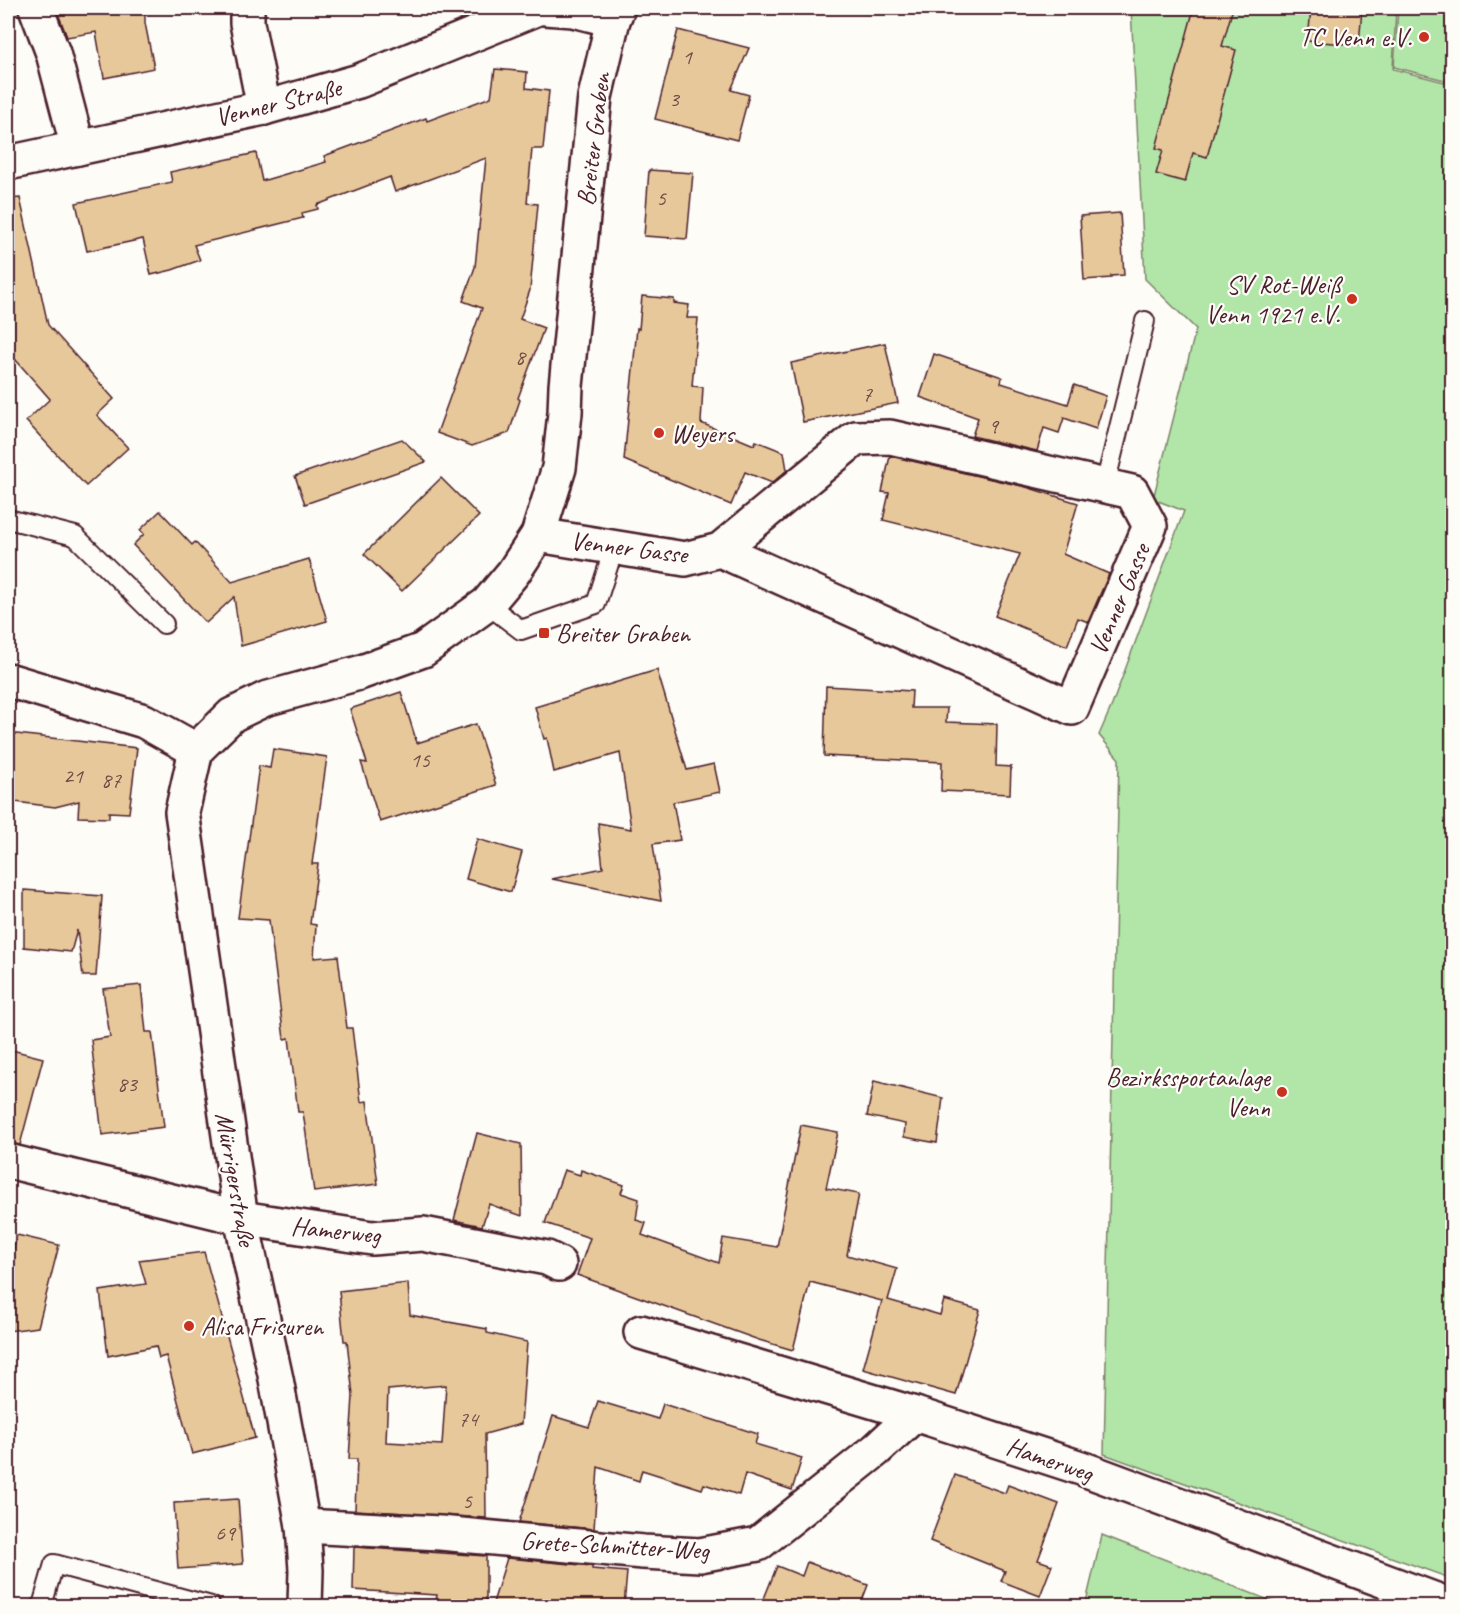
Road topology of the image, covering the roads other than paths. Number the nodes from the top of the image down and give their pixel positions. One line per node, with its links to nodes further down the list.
1 (36, 8): 7 (street)
2 (247, 8): 6 (street)
3 (538, 8): 6 (street, Venner Straße)
4 (545, 8): 5 (street)
5 (615, 14): 12 (street, Breiter Graben)
6 (264, 108): 7 (street, Venner Straße)
7 (78, 148): 8 (street, Venner Straße)
8 (8, 163)
9 (1145, 321): 10 (lane)
10 (1105, 485): 14 (street, Venner Gasse); 14 (street, Venner Gasse)
11 (8, 519): 16 (lane)
12 (538, 535): 13 (street, Venner Gasse); 15 (street, Breiter Graben)
13 (614, 548): 14 (street, Venner Gasse); 15 (lane)
14 (720, 550)
15 (487, 604): 18 (street, Breiter Graben)
16 (164, 624)
17 (8, 680): 18 (street)
18 (196, 750): 20 (street, Mürrigerstraße)
19 (8, 1161): 20 (street, Hamerweg)
20 (241, 1218): 21 (street, Hamerweg); 24 (street, Mürrigerstraße)
21 (559, 1264)
22 (641, 1332): 23 (street, Hamerweg)
23 (915, 1413): 24 (street, Grete-Schmitter-Weg); 28 (street, Hamerweg)
24 (303, 1527): 27 (street, Mürrigerstraße)
25 (42, 1606): 26 (lane)
26 (211, 1606)
27 (305, 1606)
28 (1452, 1606)

